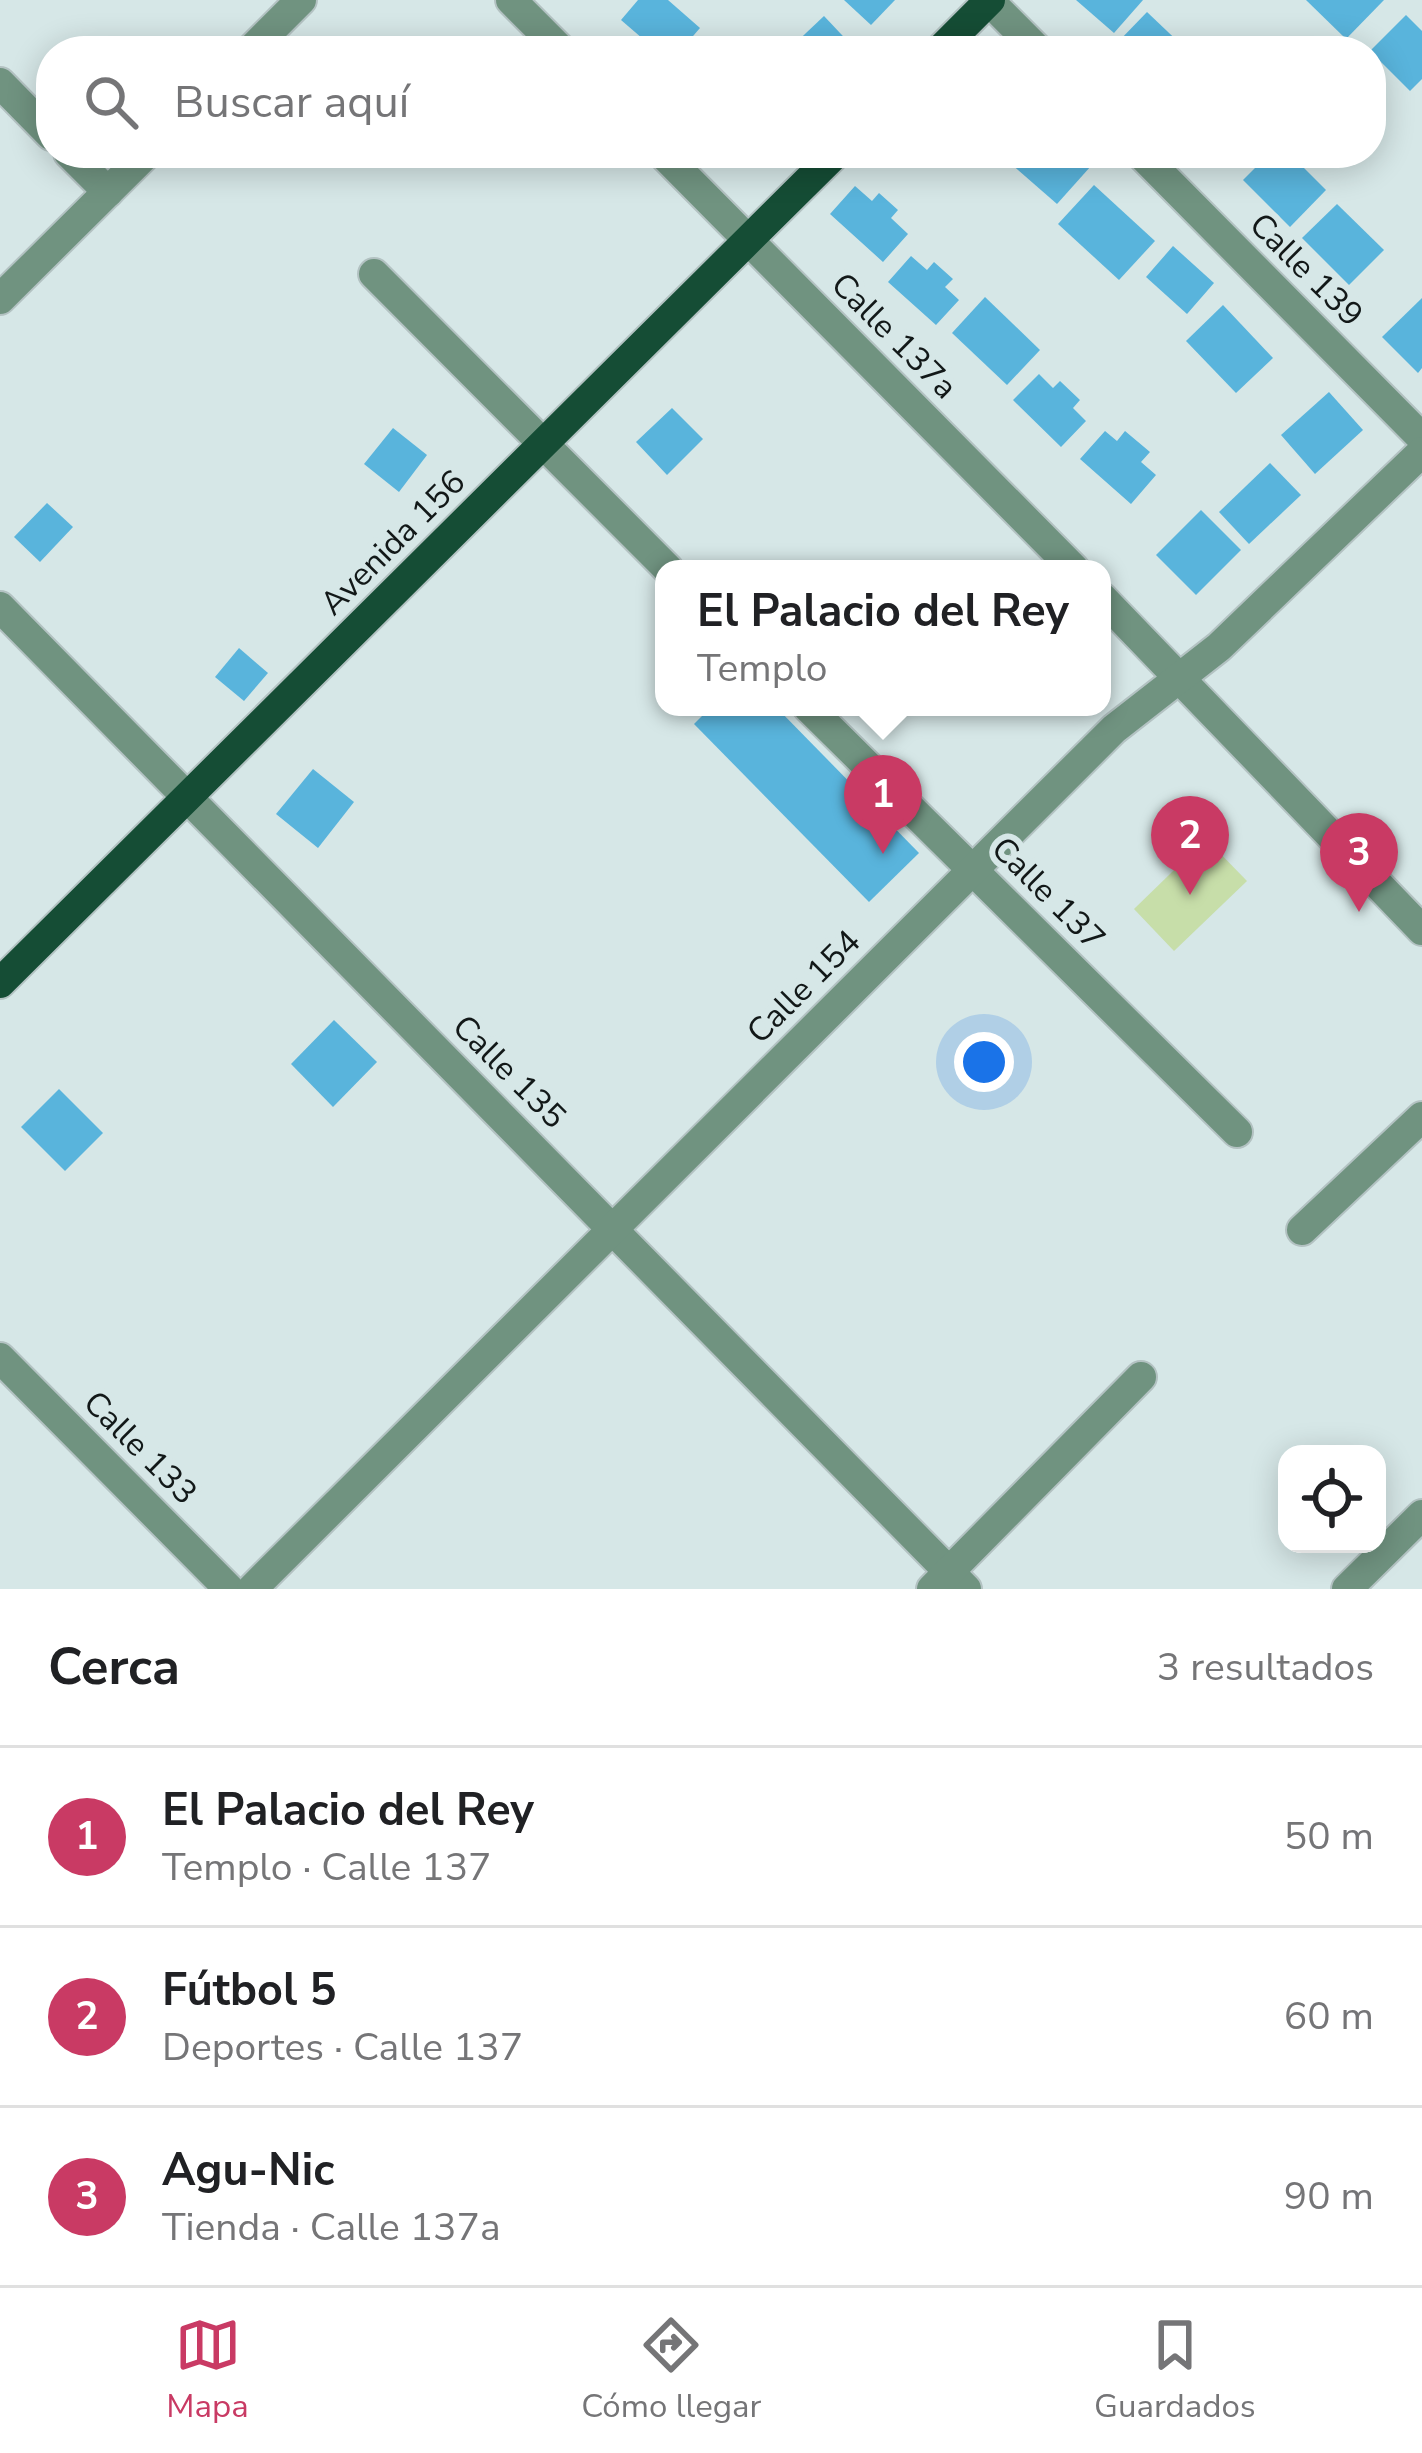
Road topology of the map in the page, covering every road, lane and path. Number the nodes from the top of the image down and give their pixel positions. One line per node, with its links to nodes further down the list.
1 (301, 0): 4 (street)
2 (511, 0): 5 (street)
3 (989, 0): 6 (main road); 7 (street)
4 (265, 36)
5 (547, 36)
6 (954, 36)
7 (1024, 36)
8 (0, 83): 9 (street)
9 (36, 120)
10 (84, 168): 15 (street)
11 (132, 168): 15 (street)
12 (677, 168): 16 (street, Calle 137a)
13 (821, 168): 16 (main road, Avenida 156)
14 (1155, 168): 19 (street, Calle 139)
15 (108, 192): 18 (street)
16 (748, 240): 20 (main road, Avenida 156); 23 (street, Calle 137a)
17 (374, 274): 20 (street)
18 (0, 299)
19 (1422, 438)
20 (543, 445): 22 (street); 28 (main road, Avenida 156)
21 (1422, 452): 26 (street, Calle 154)
22 (659, 560)
23 (1065, 560)
24 (0, 607): 28 (street, Calle 135)
25 (1111, 607): 26 (street)
26 (1180, 676): 29 (street, Calle 154); 30 (street)
27 (817, 716): 29 (street, Calle 137)
28 (188, 797): 31 (main road, Avenida 156); 34 (street, Calle 135)
29 (973, 870): 33 (street, Calle 137); 34 (street, Calle 154)
30 (1422, 931)
31 (0, 983)
32 (1422, 1117): 35 (street)
33 (1237, 1132)
34 (612, 1229): 39 (street, Calle 135); 41 (street, Calle 154)
35 (1302, 1230)
36 (0, 1358): 40 (street, Calle 133)
37 (1141, 1377): 39 (street)
38 (1422, 1515): 42 (street)
39 (949, 1584)
40 (229, 1589)
41 (252, 1589)
42 (1347, 1589)

